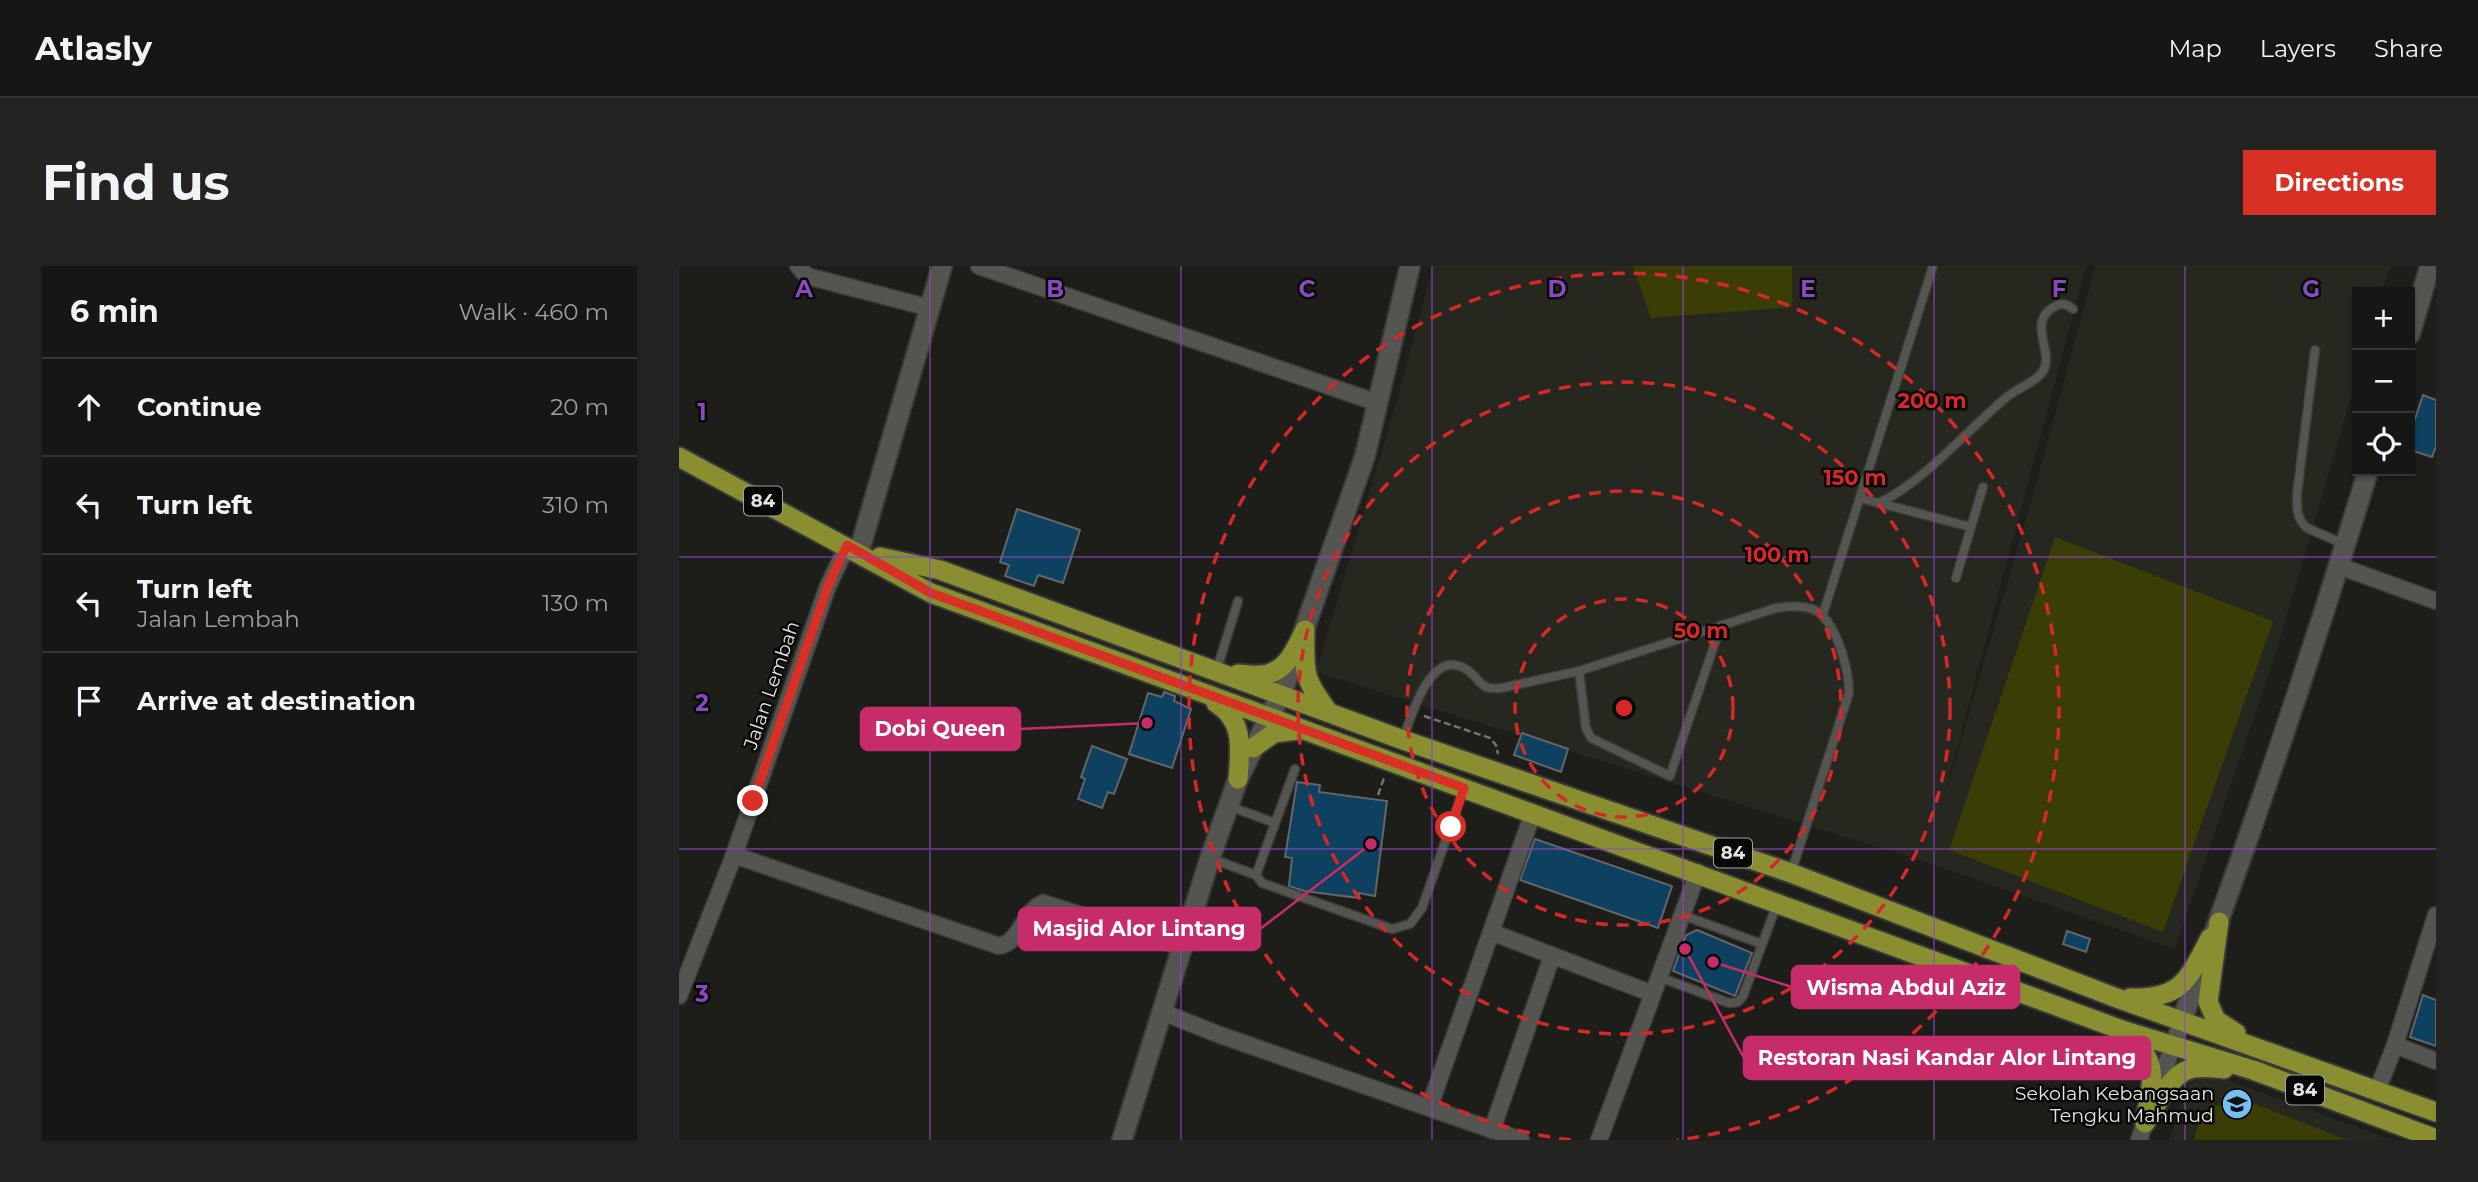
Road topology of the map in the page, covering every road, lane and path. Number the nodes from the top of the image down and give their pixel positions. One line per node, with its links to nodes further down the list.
1 (798, 266): 7 (street)
2 (942, 266): 7 (street)
3 (979, 266): 11 (street)
4 (1410, 266): 11 (street)
5 (1933, 266): 15 (lane)
6 (2430, 266): 9 (street)
7 (930, 309): 19 (street)
8 (2073, 309): 16 (lane)
9 (2415, 317)
10 (2315, 350): 18 (lane)
11 (1378, 403): 26 (street)
12 (679, 457): 19 (main road, 84)
13 (2367, 476): 18 (street)
14 (1983, 487): 17 (lane)
15 (1860, 498): 16 (lane); 24 (lane)
16 (1879, 503): 17 (lane)
17 (1971, 527): 21 (lane)
18 (2346, 545): 20 (street)
19 (853, 549): 28 (main road, 84); 29 (main road, 84); 44 (street, Jalan Lembah)
20 (2339, 566): 23 (street); 52 (street)
21 (1956, 578)
22 (1238, 601): 28 (lane)
23 (2436, 601)
24 (1823, 614): 25 (lane); 47 (lane)
25 (1721, 625): 27 (lane); 27 (lane)
26 (1305, 631): 28 (main road); 30 (street); 32 (main road)
27 (1579, 671): 31 (lane)
28 (1218, 673): 30 (main road, 84)
29 (1200, 693): 33 (main road, 84); 39 (main road)
30 (1280, 696): 32 (main road, 84); 33 (street)
31 (1413, 712): 35 (lane); 38 (path)
32 (1329, 713): 35 (main road, 84)
33 (1269, 718): 34 (main road, 84); 36 (street)
34 (1303, 730): 36 (main road); 40 (main road, 84)
35 (1403, 740): 38 (main road, 84)
36 (1253, 748): 39 (street)
37 (1295, 769): 43 (lane)
38 (1493, 771): 47 (main road, 84)
39 (1238, 779): 41 (street)
40 (1464, 788): 42 (main road, 84); 48 (lane)
41 (1229, 806): 43 (lane); 45 (street)
42 (1533, 813): 46 (main road, 84); 53 (street)
43 (1275, 823): 48 (lane)
44 (734, 855): 55 (street); 59 (street, Jalan Lembah)
45 (1210, 858): 48 (lane); 55 (street)
46 (1698, 872): 49 (main road, 84); 50 (street)
47 (1791, 873): 60 (main road, 84)
48 (1256, 876)
49 (1778, 902): 54 (lane); 63 (main road, 84)
50 (1682, 915): 54 (lane); 57 (street)
51 (2436, 915): 64 (street)
52 (2218, 922): 60 (main road); 62 (street); 66 (main road)
53 (1491, 932): 56 (street); 70 (street)
54 (1762, 944): 57 (lane)
55 (1182, 947): 61 (street)
56 (1552, 956): 58 (street); 72 (street)
57 (1659, 977): 58 (street)
58 (1653, 995): 77 (street)
59 (679, 996)
60 (2114, 997): 62 (main road, 84)
61 (1162, 1012): 70 (street); 75 (street)
62 (2182, 1020): 65 (street); 66 (main road, 84)
63 (2122, 1030): 65 (main road, 84); 73 (main road)
64 (2395, 1045): 67 (street); 69 (street)
65 (2173, 1046): 68 (main road, 84); 73 (street)
66 (2256, 1046): 69 (main road, 84)
67 (2436, 1061)
68 (2253, 1070): 73 (main road); 74 (main road, 84)
69 (2377, 1091): 71 (main road, 84)
70 (1429, 1108): 72 (street)
71 (2436, 1112)
72 (1492, 1130): 76 (street)
73 (2142, 1131)
74 (2436, 1139)
75 (1122, 1140)
76 (1521, 1140)
77 (1599, 1140)

